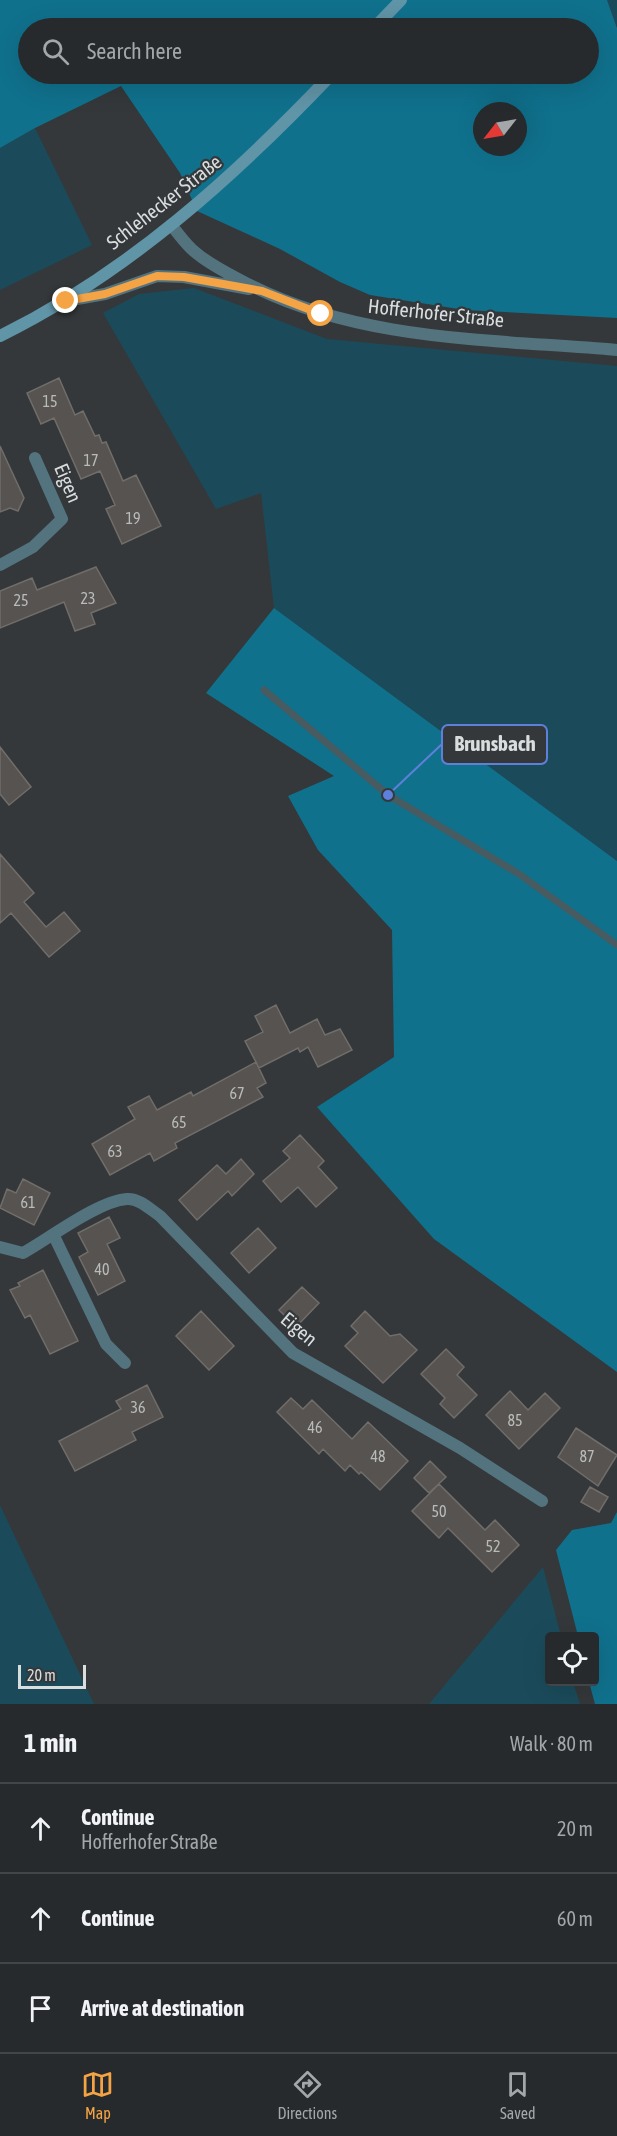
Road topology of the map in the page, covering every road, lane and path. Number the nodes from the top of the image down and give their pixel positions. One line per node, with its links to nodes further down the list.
1 (401, 0): 2 (main road)
2 (384, 18)
3 (322, 84): 4 (main road, Schlehecker Straße)
4 (171, 225): 5 (street, Hofferhofer Straße); 6 (main road, Schlehecker Straße)
5 (262, 291): 6 (street); 8 (street, Hofferhofer Straße)
6 (66, 301): 7 (main road, Schlehecker Straße)
7 (0, 336)
8 (617, 350)
9 (35, 458): 10 (street, Eigen)
10 (0, 565)
11 (54, 1236): 12 (street, Eigen); 13 (street); 14 (street, Eigen)
12 (0, 1247)
13 (125, 1363)
14 (542, 1501)

